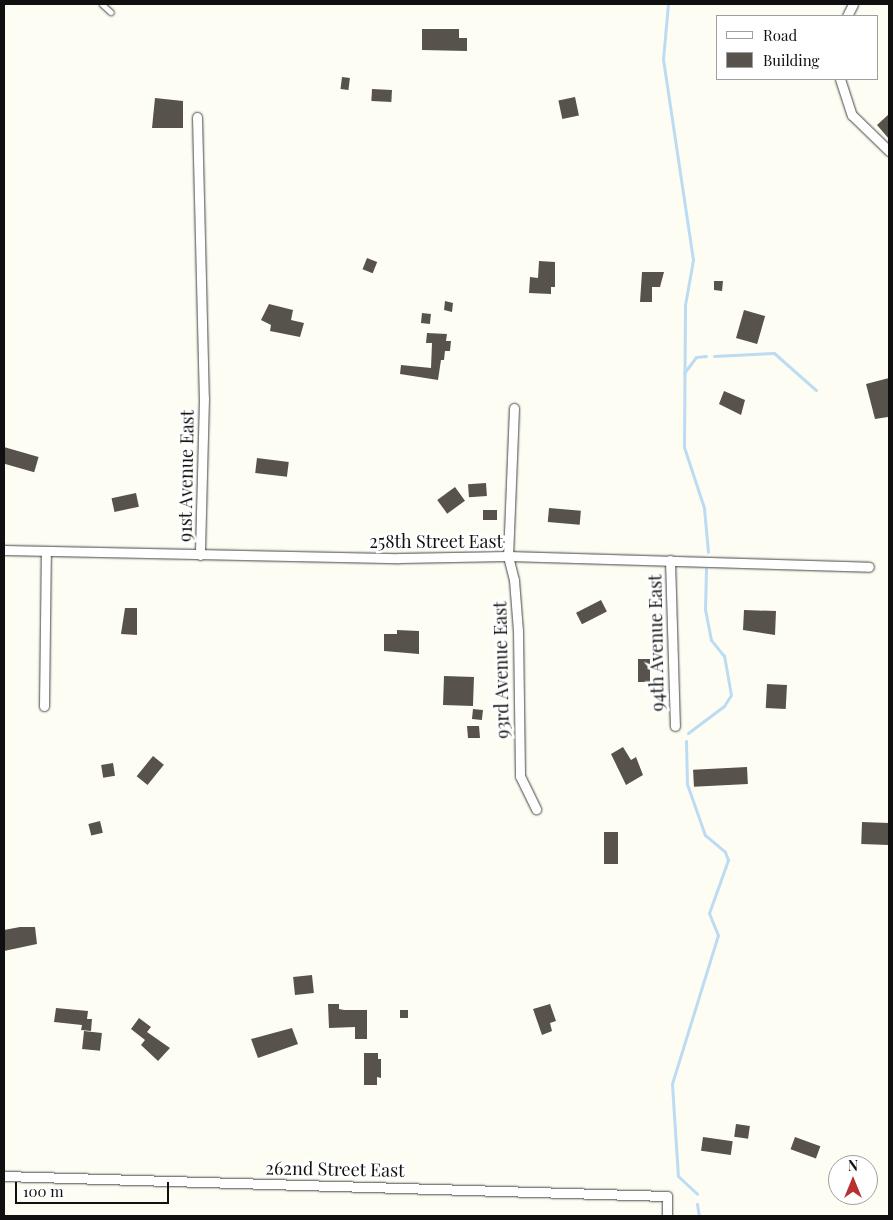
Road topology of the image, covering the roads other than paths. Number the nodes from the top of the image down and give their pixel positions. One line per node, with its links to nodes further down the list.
1 (102, 4): 2 (lane)
2 (111, 12)
3 (840, 81): 5 (street)
4 (197, 117): 9 (street, 91st Avenue East)
5 (889, 151)
6 (514, 408): 10 (street, 93rd Avenue East)
7 (4, 550): 8 (street, 258th Street East)
8 (46, 552): 9 (street, 258th Street East); 13 (street)
9 (200, 554): 10 (street, 258th Street East)
10 (508, 556): 11 (street, 258th Street East); 15 (street, 93rd Avenue East)
11 (670, 560): 12 (street, 258th Street East); 14 (street, 94th Avenue East)
12 (869, 567)
13 (44, 706)
14 (675, 726)
15 (536, 808)
16 (4, 1176): 17 (street, 262nd Street East)
17 (666, 1216)

